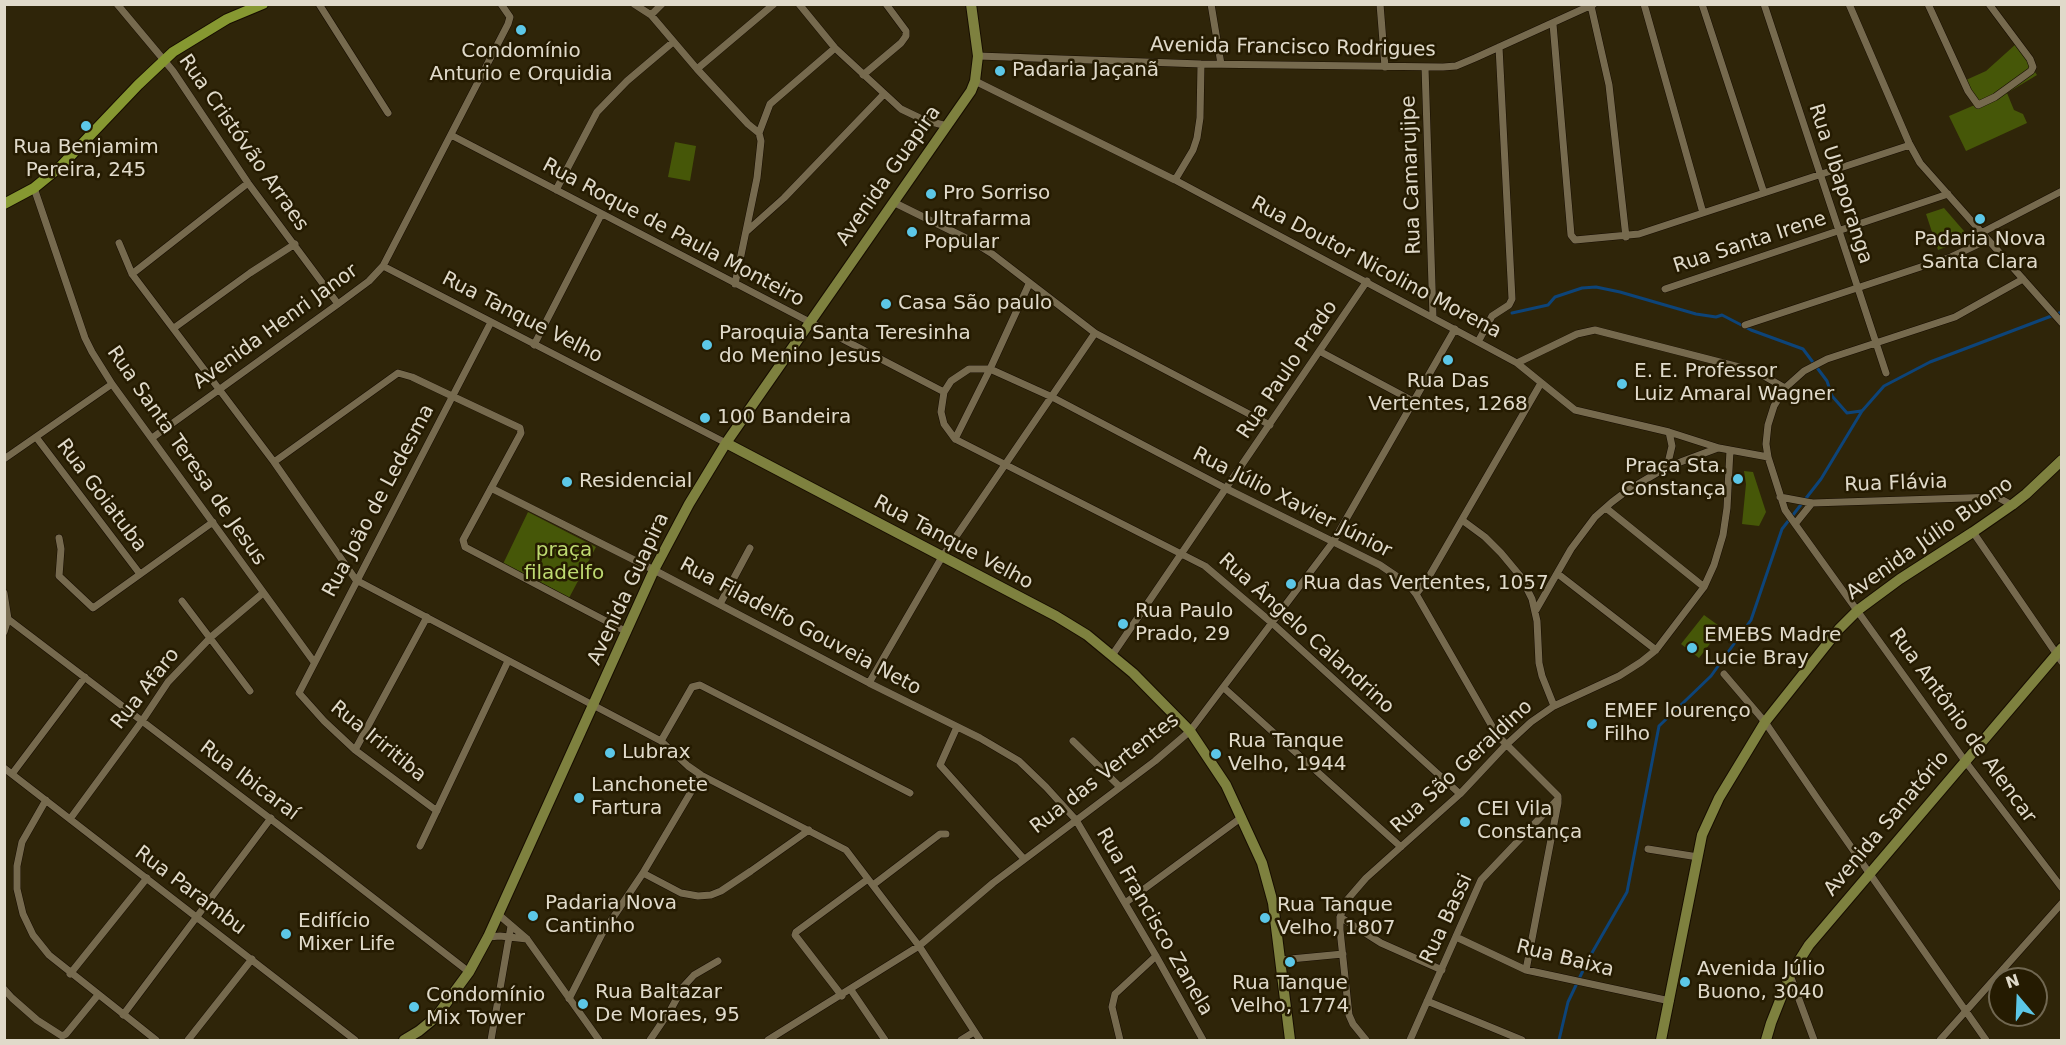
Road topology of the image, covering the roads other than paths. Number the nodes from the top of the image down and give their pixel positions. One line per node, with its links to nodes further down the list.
1 (117, 4): 26 (street, Rua Cristóvão Arraes)
2 (263, 4): 26 (main road)
3 (319, 4): 35 (street)
4 (501, 4): 38 (street, Avenida Henri Janor)
5 (634, 4): 20 (street)
6 (662, 4): 20 (street)
7 (774, 4): 31 (street)
8 (798, 4): 24 (street)
9 (886, 4): 32 (street)
10 (971, 4): 25 (street, Avenida Guapira)
11 (1211, 4): 28 (street)
12 (1380, 4): 29 (street)
13 (1644, 4): 50 (street)
14 (1702, 4): 46 (street)
15 (1764, 4): 40 (street, Rua Ubaporanga)
16 (1849, 4): 39 (street)
17 (1928, 4): 18 (street)
18 (1989, 4)
19 (1592, 5): 21 (street, Avenida Francisco Rodrigues); 55 (street)
20 (651, 15): 22 (street)
21 (1553, 24): 23 (street, Avenida Francisco Rodrigues); 55 (street)
22 (673, 42): 31 (street); 44 (street)
23 (1499, 47): 30 (street, Avenida Francisco Rodrigues); 76 (street)
24 (835, 48): 32 (street); 37 (street)
25 (978, 56): 27 (street, Avenida Francisco Rodrigues); 33 (street, Avenida Guapira)
26 (164, 60): 42 (street, Rua Cristóvão Arraes); 43 (main road)
27 (1201, 64): 28 (street, Avenida Francisco Rodrigues); 41 (street)
28 (1221, 64): 29 (street, Avenida Francisco Rodrigues)
29 (1385, 67): 30 (street, Avenida Francisco Rodrigues)
30 (1425, 67): 68 (street, Rua Camarujipe)
31 (697, 69): 37 (street)
32 (863, 75): 34 (street)
33 (975, 81): 36 (street, Avenida Guapira); 41 (street, Rua Doutor Nicolino Morena)
34 (884, 94): 36 (street); 53 (street)
35 (388, 113)
36 (947, 126): 48 (street, Avenida Guapira)
37 (759, 133): 53 (street)
38 (451, 135): 44 (street, Rua Roque de Paula Monteiro); 59 (street, Avenida Henri Janor)
39 (1910, 145): 40 (street); 47 (street)
40 (1821, 176): 46 (street); 52 (street, Rua Ubaporanga)
41 (1175, 180): 62 (street, Rua Doutor Nicolino Morena)
42 (248, 183): 58 (street, Rua Cristóvão Arraes); 60 (street)
43 (34, 188): 49 (main road); 84 (street, Rua Santa Teresa de Jesus)
44 (556, 190): 51 (street, Rua Roque de Paula Monteiro)
45 (2061, 191): 54 (street)
46 (1764, 193): 50 (street)
47 (1948, 194): 52 (street, Rua Santa Irene); 54 (street)
48 (893, 202): 64 (street); 70 (street, Avenida Guapira)
49 (4, 204)
50 (1703, 213): 55 (street)
51 (601, 215): 63 (street, Rua Roque de Paula Monteiro); 78 (street)
52 (1839, 231): 65 (street, Rua Ubaporanga); 66 (street, Rua Santa Irene)
53 (746, 232): 63 (street)
54 (1981, 233): 56 (street)
55 (1626, 237)
56 (1988, 240): 61 (street); 65 (street)
57 (119, 243): 60 (street)
58 (295, 244): 67 (street, Rua Cristóvão Arraes); 73 (street)
59 (383, 267): 67 (street, Avenida Henri Janor); 69 (street, Rua Tanque Velho)
60 (132, 274): 73 (street)
61 (2023, 279): 71 (street); 77 (street)
62 (1367, 281): 68 (street, Rua Doutor Nicolino Morena); 79 (street, Rua Paulo Prado)
63 (735, 284): 70 (street, Rua Roque de Paula Monteiro)
64 (1029, 284): 75 (street); 81 (street)
65 (1856, 288): 72 (street); 77 (street, Rua Ubaporanga)
66 (1665, 289)
67 (338, 304): 85 (street, Avenida Henri Janor)
68 (1433, 317): 74 (street, Rua Doutor Nicolino Morena)
69 (491, 322): 78 (street, Rua Tanque Velho); 88 (street, Rua João de Ledesma)
70 (810, 323): 87 (street, Rua Roque de Paula Monteiro); 96 (street, Avenida Guapira)
71 (2061, 323)
72 (1745, 325)
73 (174, 328): 85 (street)
74 (1455, 329): 76 (street, Rua Doutor Nicolino Morena); 90 (street, Rua das Vertentes)
75 (1095, 333): 89 (street); 91 (street)
76 (1478, 342): 80 (street, Rua Doutor Nicolino Morena)
77 (1876, 344): 82 (street, Rua Ubaporanga); 86 (street)
78 (534, 345): 96 (street, Rua Tanque Velho)
79 (1321, 352): 90 (street); 91 (street, Rua Paulo Prado)
80 (1517, 363): 83 (street, Rua Doutor Nicolino Morena); 86 (street)
81 (990, 369): 87 (street); 89 (street, Rua Júlio Xavier Júnior); 95 (street)
82 (1886, 373)
83 (1541, 383): 92 (street, Rua Doutor Nicolino Morena); 111 (street)
84 (112, 384): 93 (street); 94 (street, Rua Santa Teresa de Jesus)
85 (219, 388): 94 (street, Avenida Henri Janor); 102 (street)
86 (1785, 388): 99 (street, Rua Antônio de Alencar)
87 (944, 392): 95 (street)
88 (452, 396): 102 (street); 105 (street); 123 (street, Rua João de Ledesma)
89 (1052, 397): 103 (street); 106 (street, Rua Júlio Xavier Júnior)
90 (1413, 401): 116 (street, Rua das Vertentes)
91 (1270, 425): 106 (street, Rua Paulo Prado)
92 (1669, 432): 97 (street, Rua Doutor Nicolino Morena); 104 (street)
93 (36, 437): 100 (street); 121 (street, Rua Goiatuba)
94 (152, 438): 112 (street, Rua Santa Teresa de Jesus)
95 (956, 439): 103 (street, Rua Ângelo Calandrino)
96 (726, 443): 119 (street, Rua Tanque Velho); 120 (street, Avenida Guapira)
97 (1719, 448): 98 (street, Rua Doutor Nicolino Morena); 104 (street)
98 (1730, 450): 99 (street, Rua Doutor Nicolino Morena); 124 (street, Rua São Geraldino)
99 (1768, 457): 107 (street, Rua Antônio de Alencar)
100 (4, 459)
101 (2061, 459): 109 (street, Avenida Júlio Buono)
102 (274, 462): 123 (street)
103 (1006, 465): 118 (street, Rua Ângelo Calandrino); 119 (street)
104 (1667, 467): 110 (street)
105 (491, 488): 120 (street, Rua Filadelfo Gouveia Neto); 136 (street)
106 (1227, 489): 116 (street, Rua Júlio Xavier Júnior); 118 (street, Rua Paulo Prado)
107 (1780, 497): 108 (street, Rua Flávia); 113 (street, Rua Antônio de Alencar)
108 (1810, 502): 109 (street, Rua Flávia); 113 (street)
109 (2012, 505): 114 (street, Avenida Júlio Buono)
110 (1606, 507): 122 (street); 124 (street)
111 (1462, 520): 127 (street); 130 (street)
112 (213, 522): 121 (street); 126 (street, Rua Santa Teresa de Jesus)
113 (1794, 523): 131 (street, Rua Antônio de Alencar)
114 (1973, 532): 131 (street, Avenida Júlio Buono); 140 (street)
115 (59, 538): 121 (street)
116 (1333, 542): 127 (street, Rua Júlio Xavier Júnior); 134 (street, Rua das Vertentes)
117 (750, 548): 129 (street)
118 (1182, 554): 134 (street, Rua Ângelo Calandrino); 139 (street, Rua Paulo Prado)
119 (942, 557): 139 (street, Rua Tanque Velho); 145 (street)
120 (654, 570): 129 (street, Rua Filadelfo Gouveia Neto); 136 (street, Avenida Guapira)
121 (140, 574)
122 (1558, 574): 130 (street); 138 (street)
123 (356, 580): 132 (street); 142 (street, Rua João de Ledesma)
124 (1704, 587): 138 (street, Rua São Geraldino)
125 (4, 593): 133 (street)
126 (263, 593): 137 (street, Rua Afaro); 142 (street, Rua Santa Teresa de Jesus)
127 (1416, 594): 157 (street, Rua Júlio Xavier Júnior)
128 (182, 601): 137 (street)
129 (720, 604): 145 (street, Rua Filadelfo Gouveia Neto)
130 (1536, 610): 150 (street)
131 (1858, 610): 152 (street, Avenida Júlio Buono); 159 (street, Rua Antônio de Alencar)
132 (427, 617): 141 (street); 158 (street)
133 (8, 619): 135 (street); 144 (street, Rua Ibicaraí)
134 (1272, 623): 146 (street, Rua das Vertentes); 165 (street, Rua Ângelo Calandrino)
135 (4, 632)
136 (627, 632): 149 (street, Avenida Guapira)
137 (211, 637): 147 (street); 151 (street, Rua Afaro)
138 (1656, 650): 150 (street, Rua São Geraldino)
139 (1113, 654): 154 (street, Rua Tanque Velho)
140 (2060, 654): 159 (street, Avenida Sanatório)
141 (508, 661): 149 (street); 168 (street)
142 (314, 662): 148 (street, Rua João de Ledesma)
143 (1724, 674): 152 (street)
144 (85, 677): 151 (street, Rua Ibicaraí); 161 (street)
145 (869, 683): 153 (street, Rua Filadelfo Gouveia Neto)
146 (1224, 688): 154 (street, Rua das Vertentes); 176 (street)
147 (250, 691)
148 (300, 696): 158 (street, Rua Iriritiba)
149 (594, 706): 155 (street); 187 (street, Avenida Guapira)
150 (1554, 706): 157 (street, Rua São Geraldino)
151 (142, 721): 170 (street, Rua Ibicaraí); 171 (street, Rua Afaro)
152 (1765, 722): 178 (street, Avenida Júlio Buono); 181 (street)
153 (957, 727): 172 (street, Rua Filadelfo Gouveia Neto); 179 (street)
154 (1190, 731): 163 (street, Rua das Vertentes); 169 (street, Rua Tanque Velho)
155 (661, 741): 162 (street); 164 (street)
156 (1073, 741): 163 (street)
157 (1505, 746): 165 (street, Rua São Geraldino); 167 (street, Rua Júlio Xavier Júnior)
158 (355, 750): 168 (street, Rua Iriritiba)
159 (1965, 760): 181 (street, Avenida Sanatório); 184 (street, Rua Antônio de Alencar)
160 (4, 768): 161 (street, Rua Parambu)
161 (12, 774): 166 (street, Rua Parambu)
162 (701, 775): 173 (street); 180 (street)
163 (1120, 787): 172 (street, Rua das Vertentes)
164 (910, 793)
165 (1460, 794): 176 (street, Rua São Geraldino)
166 (46, 800): 171 (street, Rua Parambu); 204 (street)
167 (1558, 801): 193 (street, Rua Bassi); 202 (street)
168 (437, 811): 175 (street)
169 (1242, 817): 185 (street); 199 (street, Rua Tanque Velho)
170 (271, 818): 189 (street); 203 (street, Rua Ibicaraí)
171 (70, 819): 182 (street, Rua Parambu)
172 (1076, 820): 179 (street, Rua das Vertentes); 185 (street, Rua Francisco Zanela)
173 (809, 830): 180 (street); 183 (street)
174 (946, 834): 183 (street)
175 (420, 846)
176 (1401, 847): 188 (street, Rua São Geraldino)
177 (1648, 849): 178 (street)
178 (1698, 857): 212 (street, Avenida Júlio Buono)
179 (1024, 859): 195 (street, Rua das Vertentes)
180 (643, 873): 210 (street)
181 (1869, 873): 205 (street, Avenida Sanatório); 213 (street)
182 (147, 878): 189 (street, Rua Parambu); 204 (street)
183 (871, 882): 195 (street); 209 (street)
184 (2061, 888)
185 (1125, 903): 197 (street, Rua Francisco Zanela)
186 (2061, 903): 213 (street)
187 (499, 915): 190 (street); 191 (street, Avenida Guapira)
188 (1340, 917): 196 (street); 201 (street)
189 (198, 918): 198 (street, Rua Parambu); 214 (street)
190 (511, 926): 192 (street); 194 (street)
191 (488, 937): 192 (street); 203 (street, Avenida Guapira)
192 (509, 937): 194 (street); 220 (street)
193 (1456, 938): 201 (street, Rua Bassi); 202 (street, Rua Baixa)
194 (527, 939): 210 (street)
195 (919, 946): 207 (street, Rua das Vertentes); 215 (street)
196 (1342, 954): 199 (street); 230 (street)
197 (1156, 956): 227 (street); 228 (street, Rua Francisco Zanela)
198 (252, 959): 217 (street); 218 (street, Rua Parambu)
199 (1280, 960): 229 (street, Rua Tanque Velho)
200 (718, 961): 222 (street)
201 (1442, 970): 211 (street, Rua Bassi)
202 (1526, 970): 212 (street, Rua Baixa)
203 (468, 972): 219 (street, Avenida Guapira)
204 (70, 974): 208 (street)
205 (1790, 975): 234 (street, Avenida Sanatório); 235 (street)
206 (4, 989): 208 (street)
207 (851, 990): 209 (street, Rua das Vertentes); 224 (street)
208 (98, 995): 214 (street)
209 (842, 996): 223 (street, Rua das Vertentes)
210 (569, 999): 221 (street)
211 (1427, 1001): 231 (street, Rua Bassi); 232 (street)
212 (1670, 1001): 233 (street, Avenida Júlio Buono)
213 (1965, 1013): 236 (street); 237 (street)
214 (123, 1015): 216 (street)
215 (975, 1032): 225 (street); 226 (street)
216 (156, 1041)
217 (188, 1041)
218 (355, 1041)
219 (404, 1041)
220 (491, 1041)
221 (599, 1041)
222 (650, 1041)
223 (768, 1041)
224 (885, 1041)
225 (961, 1041)
226 (980, 1041)
227 (1120, 1041)
228 (1203, 1041)
229 (1290, 1041)
230 (1366, 1041)
231 (1410, 1041)
232 (1522, 1041)
233 (1661, 1041)
234 (1766, 1041)
235 (1814, 1041)
236 (1940, 1041)
237 (1986, 1041)

